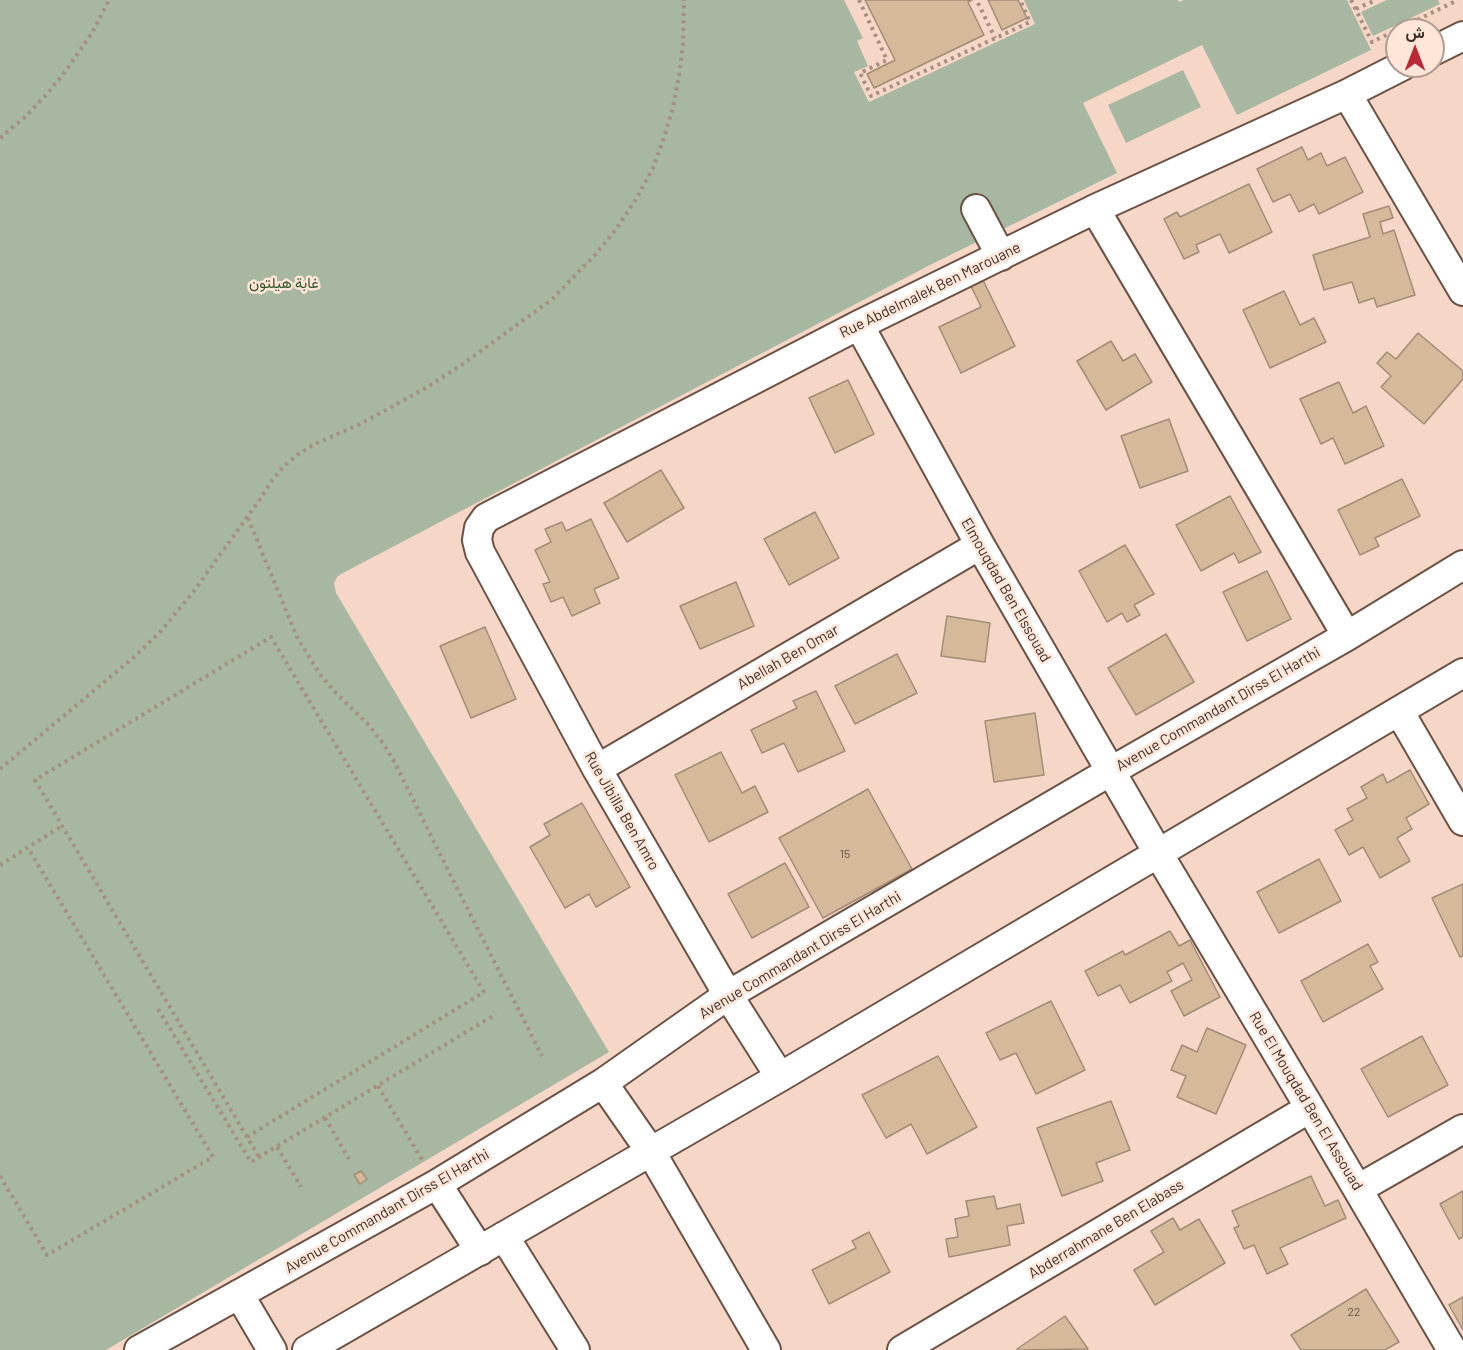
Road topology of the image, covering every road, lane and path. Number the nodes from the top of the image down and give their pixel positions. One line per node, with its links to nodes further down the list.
1 (109, 0): 17 (path)
2 (684, 0): 23 (path)
3 (859, 0): 13 (path)
4 (1020, 0): 13 (path)
5 (1351, 0): 11 (path)
6 (1376, 0): 11 (path)
7 (1444, 0): 10 (path)
8 (1458, 0): 10 (path)
9 (978, 3): 13 (path)
10 (1446, 6): 11 (path)
11 (1356, 9)
12 (1463, 36): 14 (street)
13 (995, 38)
14 (1445, 45)
15 (1385, 75): 16 (street, Rue Abdelmalek Ben Marouane)
16 (1347, 94): 19 (street, Rue Abdelmalek Ben Marouane); 21 (street)
17 (0, 138)
18 (976, 209): 20 (street)
19 (1095, 209): 20 (street, Rue Abdelmalek Ben Marouane); 27 (street)
20 (1001, 256): 22 (street, Rue Abdelmalek Ben Marouane)
21 (1463, 291)
22 (859, 325): 24 (street, Rue Abdelmalek Ben Marouane); 25 (street, Elmouqdad Ben Elssouad)
23 (248, 517): 30 (path); 41 (path)
24 (477, 540): 31 (street, Rue Jibilla Ben Amro)
25 (980, 545): 31 (street, Abellah Ben Omar); 32 (street, Elmouqdad Ben Elssouad)
26 (1463, 565): 27 (street, Avenue Commandant Dirss El Harthi)
27 (1347, 636): 32 (street, Avenue Commandant Dirss El Harthi)
28 (1463, 673): 29 (street)
29 (1399, 711): 33 (street); 36 (street)
30 (0, 769)
31 (597, 769): 38 (street, Rue Jibilla Ben Amro)
32 (1111, 771): 36 (street, Elmouqdad Ben Elssouad); 38 (street, Avenue Commandant Dirss El Harthi)
33 (1463, 821)
34 (62, 826): 35 (path); 48 (path); 48 (path)
35 (28, 848): 37 (path); 53 (path)
36 (1158, 853): 42 (street); 45 (street, Rue El Mouqdad Ben El Assouad)
37 (0, 865)
38 (728, 995): 42 (street, Rue Jibilla Ben Amro); 43 (street, Avenue Commandant Dirss El Harthi)
39 (158, 1009): 51 (path)
40 (496, 1014): 44 (path)
41 (542, 1056)
42 (780, 1077): 50 (street)
43 (603, 1083): 50 (street); 54 (street, Avenue Commandant Dirss El Harthi)
44 (378, 1086): 46 (path); 54 (path)
45 (1310, 1108): 56 (street, Rue El Mouqdad Ben El Assouad); 66 (street, Abderrahmane Ben Elabass)
46 (325, 1118): 49 (path); 52 (path)
47 (1463, 1129): 56 (street)
48 (247, 1137): 51 (path)
49 (277, 1147): 51 (path); 55 (path)
50 (651, 1152): 57 (street); 65 (street)
51 (259, 1157)
52 (350, 1159)
53 (0, 1176)
54 (437, 1184): 58 (street); 59 (street, Avenue Commandant Dirss El Harthi)
55 (301, 1187)
56 (1358, 1189): 60 (street, Rue El Mouqdad Ben El Assouad)
57 (504, 1236): 58 (street); 64 (street)
58 (480, 1251): 63 (street)
59 (239, 1294): 61 (street, Avenue Commandant Dirss El Harthi); 62 (street)
60 (1446, 1348)
61 (139, 1350)
62 (272, 1350)
63 (307, 1350)
64 (574, 1350)
65 (766, 1350)
66 (902, 1350)

